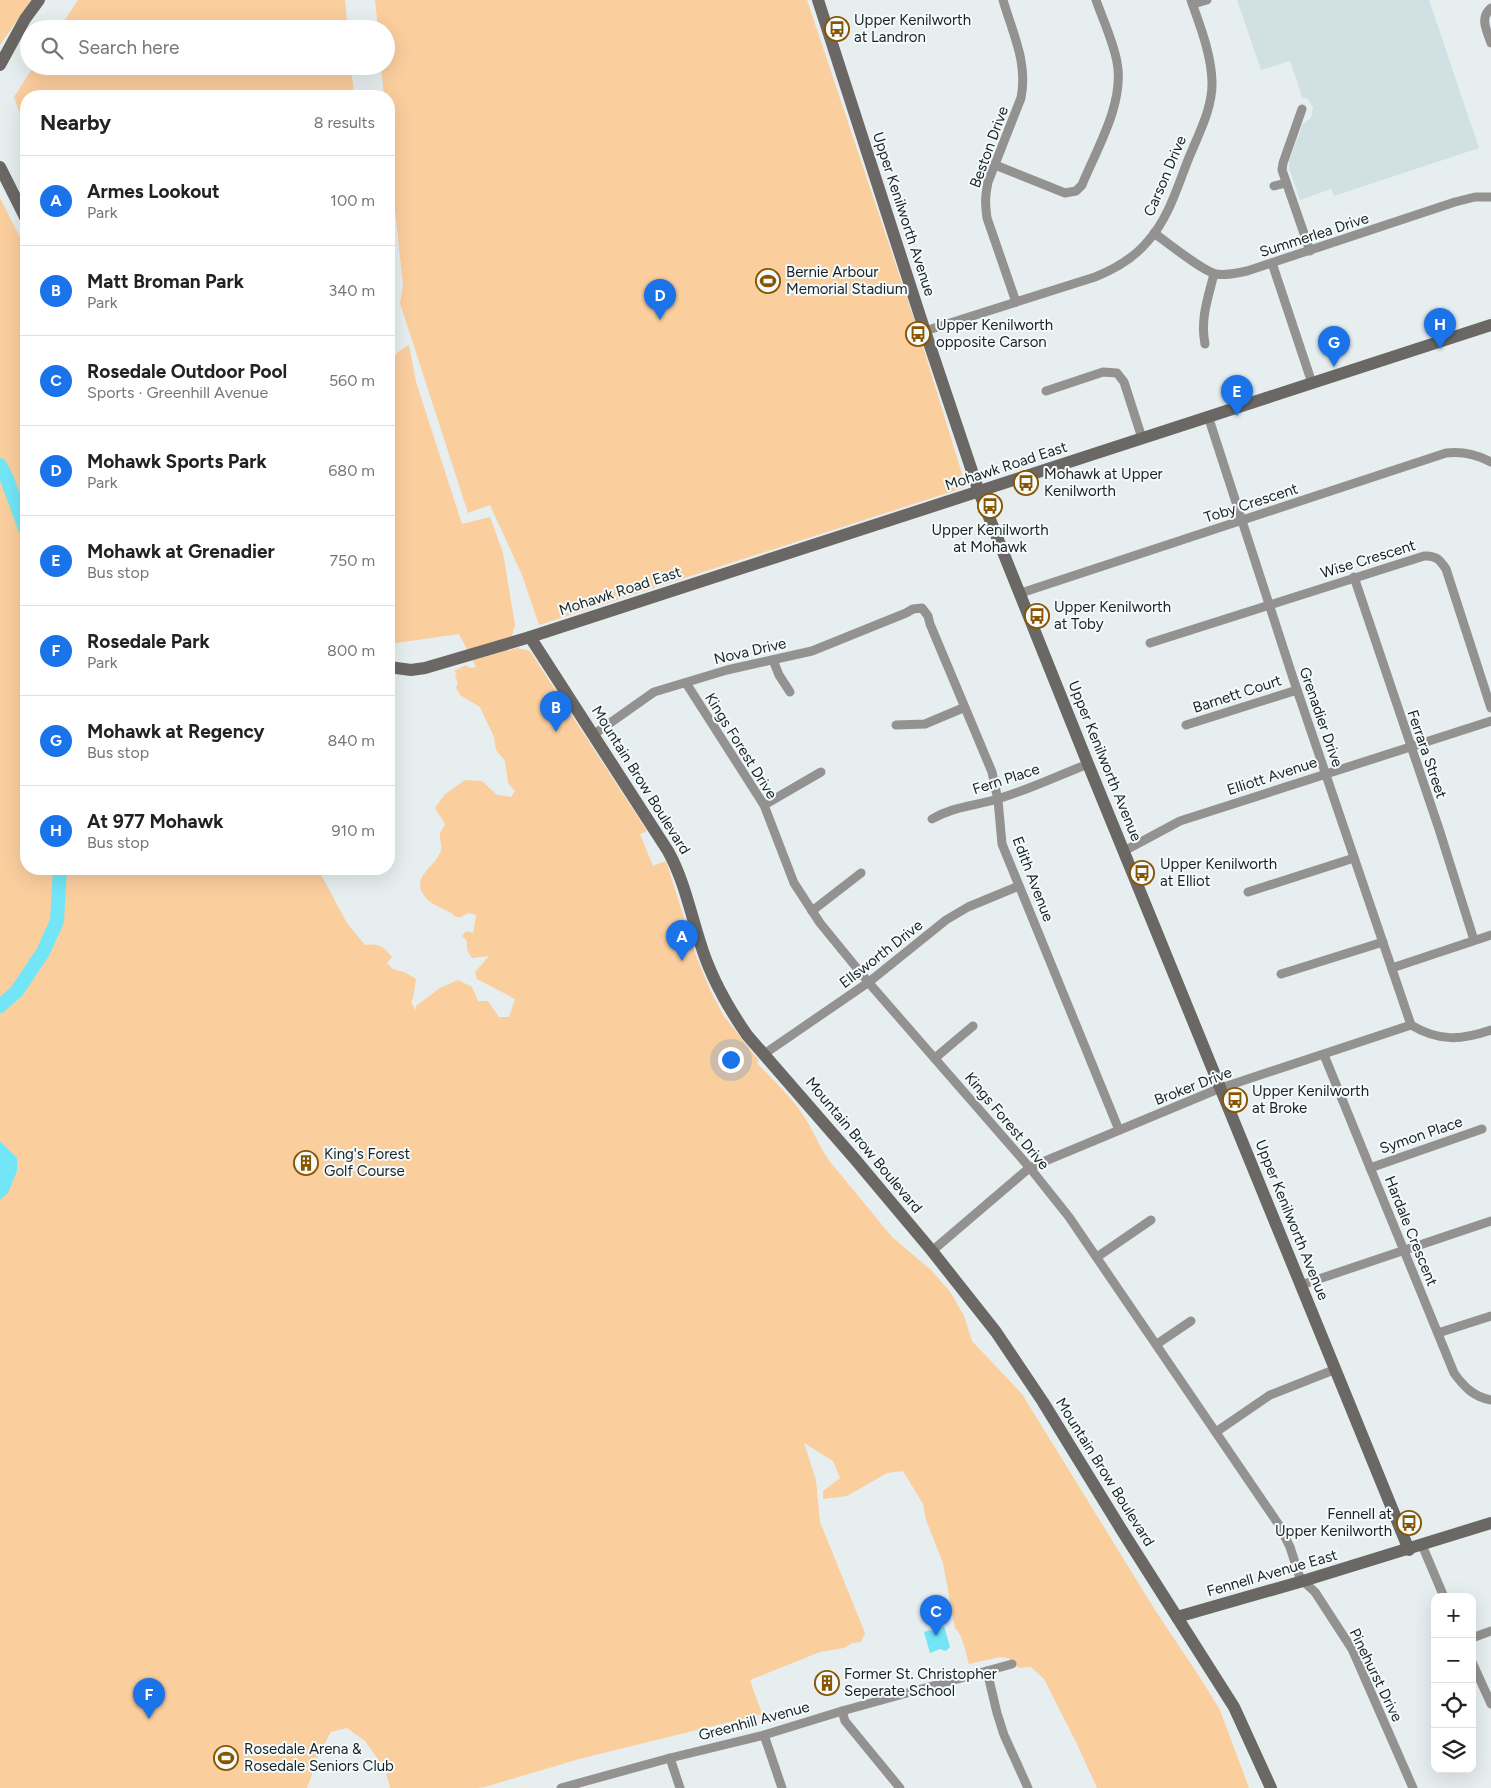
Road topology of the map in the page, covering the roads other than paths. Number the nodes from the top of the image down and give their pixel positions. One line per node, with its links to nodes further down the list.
1 (39, 0): 8 (main road)
2 (818, 0): 25 (main road, Upper Kenilworth Avenue)
3 (1003, 0): 13 (street, Beston Drive)
4 (1096, 0): 13 (street)
5 (1207, 0): 6 (street)
6 (1192, 2): 19 (street, Carson Drive)
7 (1491, 8): 10 (street)
8 (24, 20)
9 (20, 28): 11 (main road)
10 (1491, 43)
11 (0, 65)
12 (1302, 109): 15 (street)
13 (995, 166): 23 (street, Beston Drive)
14 (0, 167): 18 (main road)
15 (1286, 183): 16 (street); 20 (street)
16 (1274, 186)
17 (1491, 197): 20 (street, Summerlea Drive)
18 (20, 207)
19 (1154, 233): 22 (street); 23 (street, Carson Drive)
20 (1310, 251): 21 (street, Summerlea Drive)
21 (1272, 263): 22 (street, Summerlea Drive); 27 (street)
22 (1214, 274): 26 (street)
23 (1016, 302): 25 (street, Carson Drive)
24 (1491, 325): 27 (main road, Mohawk Road East)
25 (925, 331): 32 (main road, Upper Kenilworth Avenue)
26 (1205, 344)
27 (1312, 383): 29 (main road, Mohawk Road East)
28 (1046, 391): 30 (street)
29 (1208, 416): 30 (main road, Mohawk Road East); 33 (street, Grenadier Drive)
30 (1142, 438): 32 (main road, Mohawk Road East)
31 (1491, 462): 33 (street, Toby Crescent)
32 (979, 492): 35 (main road, Upper Kenilworth Avenue); 38 (main road, Mohawk Road East)
33 (1242, 520): 35 (street, Toby Crescent); 36 (street, Grenadier Drive)
34 (1354, 577): 36 (street, Wise Crescent); 46 (street, Wise Crescent); 51 (street, Ferrara Street)
35 (1021, 593): 52 (main road, Upper Kenilworth Avenue)
36 (1270, 604): 39 (street, Wise Crescent); 43 (street, Grenadier Drive)
37 (922, 608): 40 (street, Nova Drive); 45 (street, Edith Avenue)
38 (530, 637): 41 (main road); 50 (main road, Mountain Brow Boulevard)
39 (1150, 643)
40 (773, 660): 42 (street, Nova Drive); 44 (street)
41 (395, 668)
42 (686, 683): 50 (street, Nova Drive); 56 (street, Kings Forest Drive)
43 (1297, 690): 49 (street, Barnett Court); 54 (street, Grenadier Drive)
44 (790, 692)
45 (963, 708): 48 (street); 55 (street, Edith Avenue)
46 (1491, 708)
47 (1491, 721): 51 (street, Elliott Avenue)
48 (896, 725)
49 (1186, 726)
50 (593, 735): 73 (main road, Mountain Brow Boulevard)
51 (1410, 746): 54 (street, Elliott Avenue); 65 (street, Ferrara Street)
52 (1088, 764): 55 (street, Fern Place); 58 (main road, Upper Kenilworth Avenue)
53 (821, 772): 56 (street)
54 (1325, 773): 58 (street, Elliott Avenue); 59 (street, Grenadier Drive)
55 (997, 799): 57 (street, Fern Place); 61 (street, Edith Avenue)
56 (764, 805): 63 (street, Kings Forest Drive)
57 (932, 819)
58 (1124, 851): 76 (main road, Upper Kenilworth Avenue)
59 (1354, 858): 62 (street); 66 (street, Grenadier Drive)
60 (861, 873): 63 (street)
61 (1019, 886): 69 (street, Ellsworth Drive); 78 (street, Edith Avenue)
62 (1248, 892)
63 (812, 911): 69 (street, Kings Forest Drive)
64 (1491, 935): 65 (street)
65 (1474, 940): 67 (street)
66 (1383, 942): 67 (street, Grenadier Drive); 68 (street)
67 (1392, 968): 70 (street, Grenadier Drive)
68 (1281, 974)
69 (869, 983): 73 (street, Ellsworth Drive); 75 (street, Kings Forest Drive)
70 (1412, 1025): 72 (street); 74 (street, Broker Drive)
71 (973, 1026): 75 (street)
72 (1491, 1030)
73 (764, 1054): 84 (main road, Mountain Brow Boulevard)
74 (1324, 1055): 76 (street, Broker Drive); 80 (street, Hardale Crescent)
75 (935, 1058): 79 (street, Kings Forest Drive)
76 (1220, 1089): 78 (street, Broker Drive); 86 (main road, Upper Kenilworth Avenue)
77 (1482, 1129): 80 (street, Symon Place)
78 (1119, 1130): 79 (street, Broker Drive)
79 (1030, 1168): 84 (street, Broker Drive); 85 (street, Kings Forest Drive)
80 (1370, 1168): 83 (street, Hardale Crescent)
81 (1151, 1220): 85 (street)
82 (1491, 1221): 83 (street)
83 (1404, 1250): 86 (street); 89 (street, Hardale Crescent)
84 (932, 1251): 99 (main road, Mountain Brow Boulevard)
85 (1097, 1257): 90 (street, Kings Forest Drive)
86 (1301, 1285): 91 (main road, Upper Kenilworth Avenue)
87 (1491, 1316): 89 (street)
88 (1191, 1321): 90 (street)
89 (1438, 1333): 92 (street, Hardale Crescent)
90 (1157, 1344): 93 (street, Kings Forest Drive)
91 (1336, 1369): 93 (street); 96 (main road, Upper Kenilworth Avenue)
92 (1491, 1400)
93 (1216, 1432): 97 (street, Kings Forest Drive)
94 (1491, 1523): 95 (main road, Fennell Avenue East)
95 (1422, 1545): 96 (main road, Fennell Avenue East); 98 (street)
96 (1409, 1550): 97 (main road, Fennell Avenue East)
97 (1303, 1582): 99 (main road, Fennell Avenue East); 116 (street, Pinehurst Drive)
98 (1442, 1593)
99 (1177, 1617): 115 (main road, Mountain Brow Boulevard)
100 (1491, 1631): 101 (street)
101 (1476, 1637)
102 (1012, 1664): 103 (street, Greenhill Avenue)
103 (987, 1671): 106 (street, Greenhill Avenue); 114 (street)
104 (1476, 1671): 105 (street)
105 (1491, 1704)
106 (842, 1711): 107 (street, Greenhill Avenue); 113 (street)
107 (764, 1735): 108 (street, Greenhill Avenue); 112 (street)
108 (670, 1758): 109 (street, Greenhill Avenue); 111 (street)
109 (581, 1785): 110 (street, Greenhill Avenue)
110 (560, 1788)
111 (680, 1788)
112 (782, 1788)
113 (900, 1788)
114 (1028, 1788)
115 (1271, 1788)
116 (1413, 1788)

